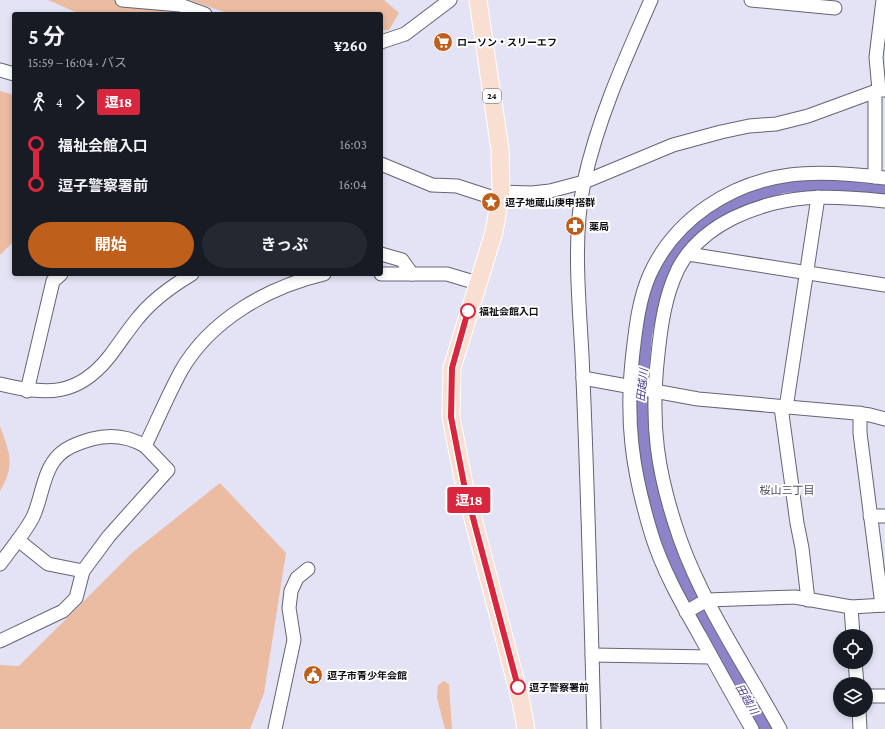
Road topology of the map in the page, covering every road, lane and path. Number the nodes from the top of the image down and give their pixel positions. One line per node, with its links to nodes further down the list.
1 (122, 0): 8 (street)
2 (450, 0): 9 (street)
3 (478, 0): 16 (main road, 24)
4 (651, 0): 15 (street)
5 (751, 0): 7 (street)
6 (883, 0): 12 (street)
7 (835, 8)
8 (199, 12)
9 (383, 41)
10 (0, 70): 11 (street)
11 (12, 73)
12 (880, 91): 14 (street); 15 (street)
13 (383, 165): 16 (street)
14 (880, 177): 31 (street)
15 (584, 182): 16 (street); 29 (street)
16 (501, 196): 27 (main road, 24)
17 (818, 197): 18 (street); 19 (street); 21 (street)
18 (885, 201)
19 (688, 254): 21 (street); 32 (street)
20 (383, 255): 23 (street)
21 (807, 273): 28 (street); 34 (street)
22 (383, 274): 23 (street)
23 (412, 274): 27 (street)
24 (59, 276): 33 (street)
25 (189, 276): 33 (street)
26 (317, 276): 37 (street)
27 (477, 283): 57 (main road, 24)
28 (885, 285)
29 (583, 378): 31 (street); 51 (street)
30 (0, 384): 33 (street)
31 (631, 386): 32 (street); 48 (street)
32 (652, 390): 34 (street); 45 (street)
33 (27, 391)
34 (783, 407): 35 (street); 44 (street)
35 (860, 414): 36 (street); 38 (street)
36 (885, 420)
37 (145, 446): 40 (street); 43 (street)
38 (870, 516): 39 (street); 46 (street)
39 (885, 516)
40 (18, 540): 41 (street); 43 (street)
41 (0, 564)
42 (308, 569): 56 (street)
43 (83, 571): 50 (street)
44 (808, 600): 45 (street); 47 (street)
45 (706, 601): 48 (street); 60 (street)
46 (883, 605): 47 (street)
47 (851, 607): 49 (street)
48 (687, 611): 52 (street)
49 (853, 629)
50 (0, 641)
51 (592, 655): 52 (street); 58 (street)
52 (711, 657): 59 (street)
53 (873, 696): 54 (street)
54 (885, 696)
55 (859, 717): 61 (street)
56 (275, 729)
57 (526, 729)
58 (594, 729)
59 (752, 729)
60 (780, 729)
61 (860, 729)

